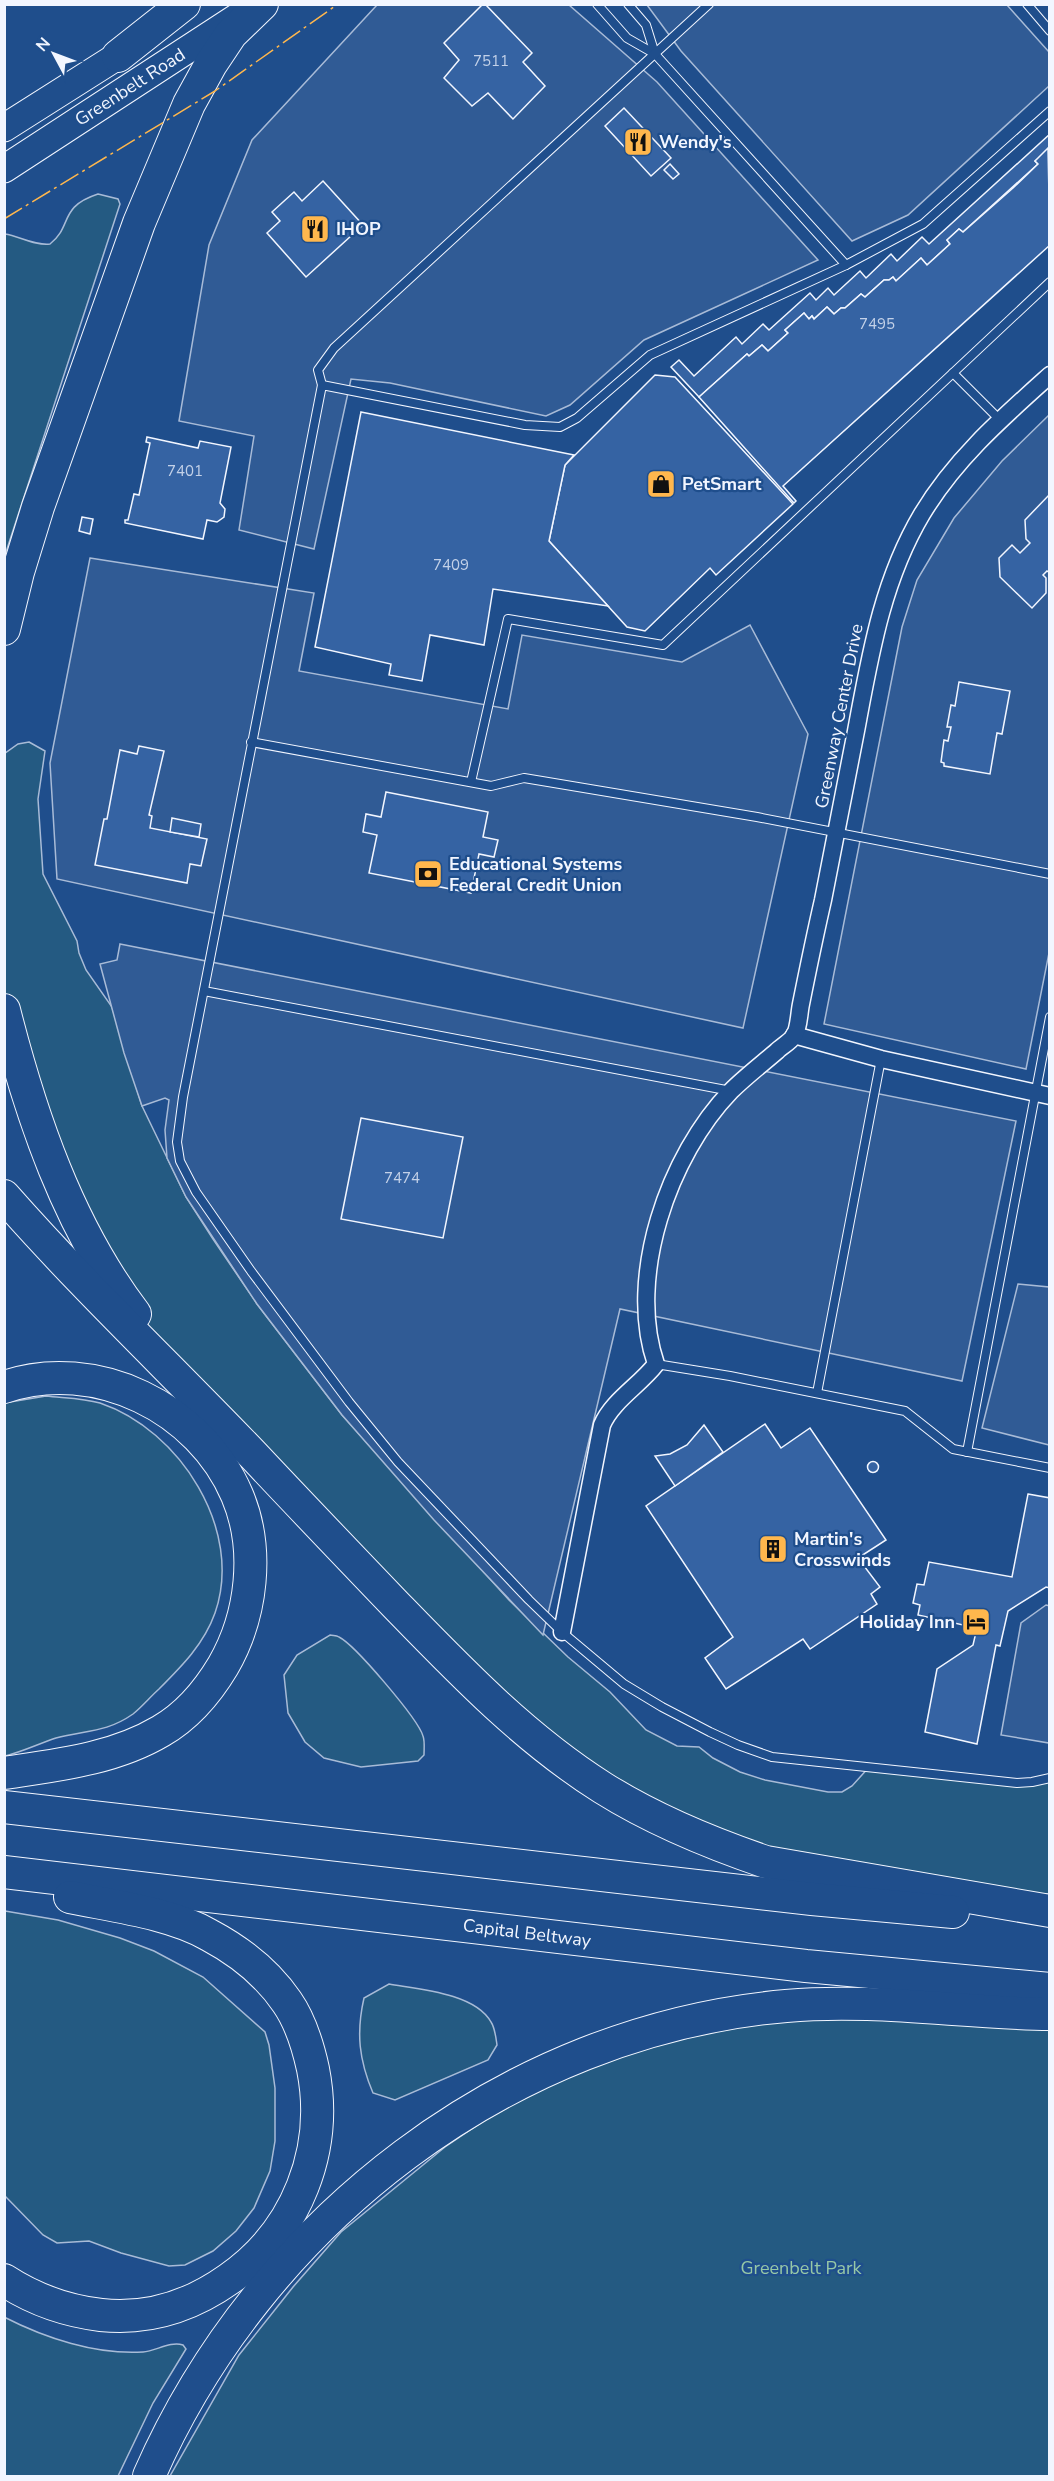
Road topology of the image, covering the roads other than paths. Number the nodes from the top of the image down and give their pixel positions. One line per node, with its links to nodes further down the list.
1 (183, 4): 11 (highway)
2 (196, 4): 11 (main road, Greenbelt Road)
3 (256, 4): 14 (main road, Greenbelt Road)
4 (262, 4): 21 (highway)
5 (597, 4): 10 (lane)
6 (628, 4): 10 (lane)
7 (709, 4): 10 (lane)
8 (1027, 4): 9 (lane)
9 (1050, 31)
10 (655, 54): 15 (lane); 19 (lane)
11 (118, 56): 13 (main road, Greenbelt Road)
12 (1050, 111): 15 (lane)
13 (4, 128)
14 (4, 169)
15 (846, 265): 19 (lane)
16 (1050, 282): 17 (lane)
17 (953, 373): 20 (lane); 23 (lane)
18 (1050, 375): 20 (street, Greenway Center Drive)
19 (322, 385): 22 (lane)
20 (1000, 420): 24 (street, Greenway Center Drive)
21 (4, 629)
22 (251, 742): 23 (lane); 26 (lane)
23 (471, 782): 24 (lane)
24 (837, 832): 25 (lane); 29 (street, Greenway Center Drive)
25 (1050, 874)
26 (204, 991): 31 (lane); 40 (lane)
27 (4, 1010): 37 (highway)
28 (1050, 1017): 32 (lane)
29 (794, 1035): 30 (street); 31 (street)
30 (881, 1059): 32 (street); 36 (lane)
31 (731, 1091): 34 (street)
32 (1042, 1095): 38 (lane)
33 (4, 1196): 37 (highway)
34 (656, 1364): 36 (lane); 40 (street)
35 (4, 1387): 41 (highway)
36 (817, 1393): 38 (lane)
37 (194, 1394): 46 (highway)
38 (967, 1452): 39 (lane)
39 (1050, 1468)
40 (562, 1632): 42 (lane)
41 (4, 1773)
42 (1050, 1778)
43 (4, 1807): 47 (highway)
44 (4, 1872): 48 (highway, Capital Beltway)
45 (4, 1882): 50 (highway)
46 (1050, 1911)
47 (1050, 1919)
48 (1050, 1989)
49 (1050, 2014): 51 (highway)
50 (4, 2280)
51 (149, 2476)

